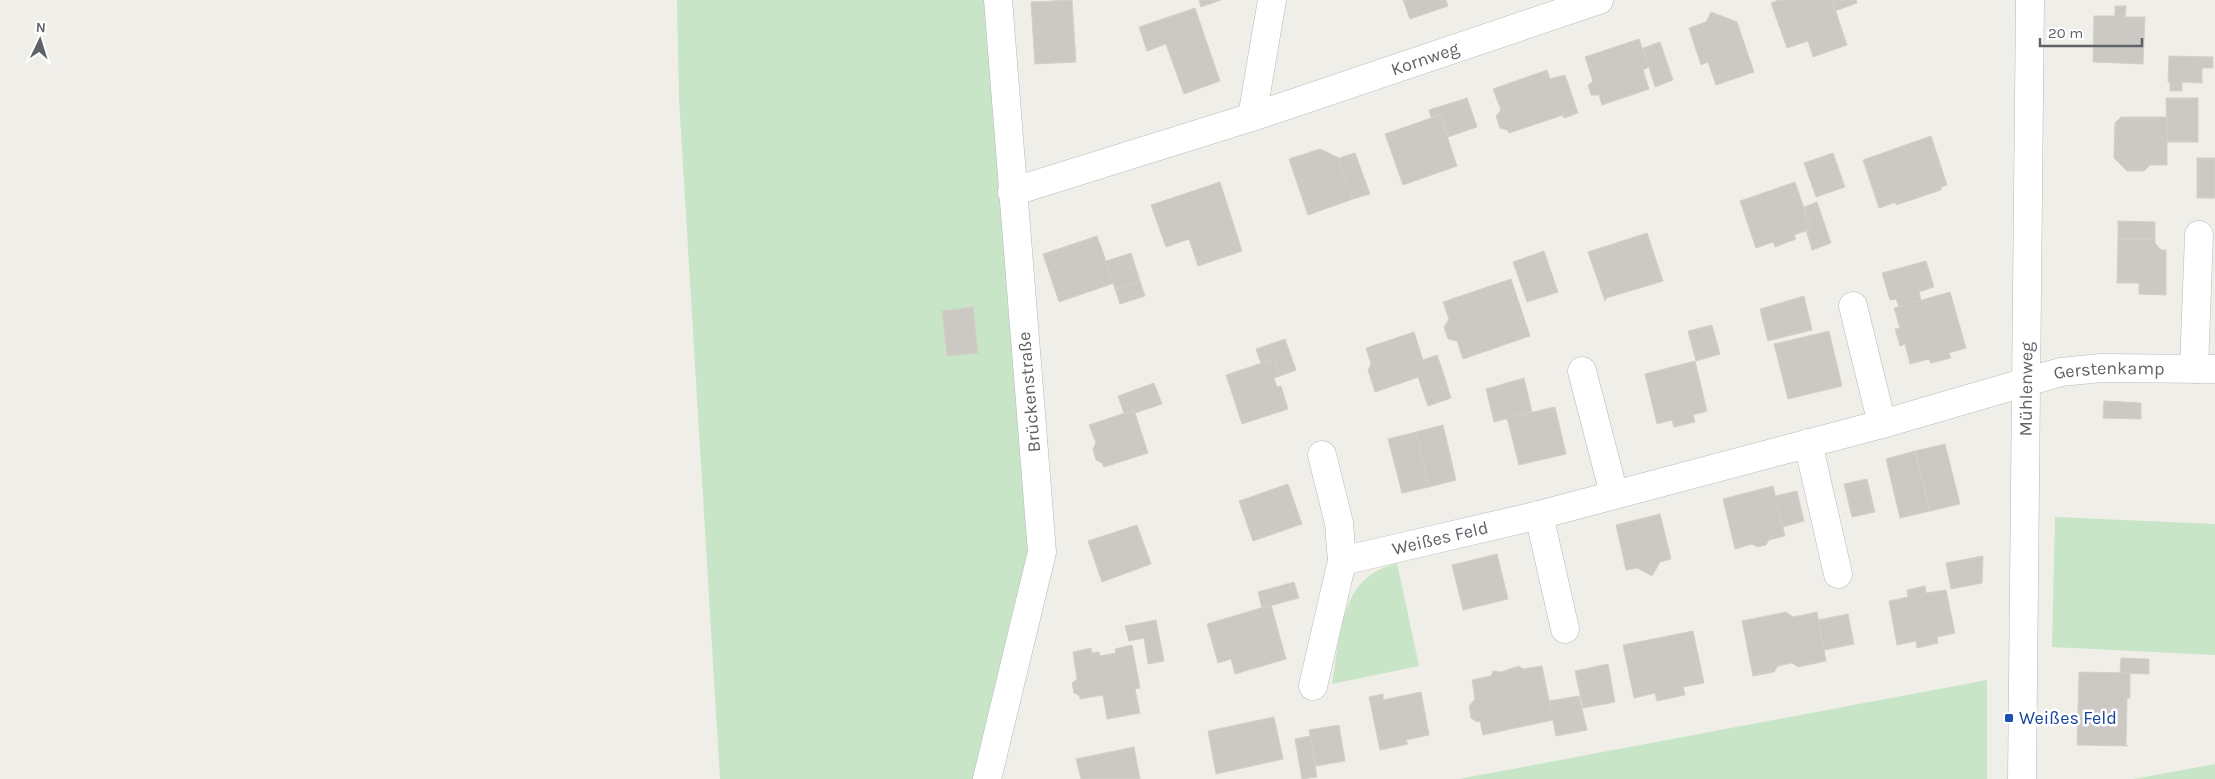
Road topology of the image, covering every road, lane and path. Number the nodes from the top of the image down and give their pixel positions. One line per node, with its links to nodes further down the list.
1 (998, 0): 6 (street, Brückenstraße)
2 (1272, 0): 5 (street)
3 (1599, 0): 5 (street, Kornweg)
4 (2030, 0): 11 (street, Mühlenweg)
5 (1252, 117): 6 (street, Kornweg)
6 (1012, 192): 21 (street, Brückenstraße)
7 (2199, 235): 9 (street, Gerstenkamp)
8 (1853, 306): 12 (street)
9 (2205, 369): 11 (street, Gerstenkamp)
10 (1582, 371): 15 (street)
11 (2026, 384): 12 (street, Weißes Feld); 22 (street, Mühlenweg)
12 (1882, 424): 13 (street, Weißes Feld)
13 (1808, 443): 15 (street, Weißes Feld); 18 (street)
14 (1322, 455): 17 (street)
15 (1614, 494): 16 (street, Weißes Feld)
16 (1538, 515): 17 (street, Weißes Feld); 19 (street)
17 (1342, 561): 20 (street)
18 (1838, 574)
19 (1565, 629)
20 (1313, 686)
21 (987, 779)
22 (2022, 779)

